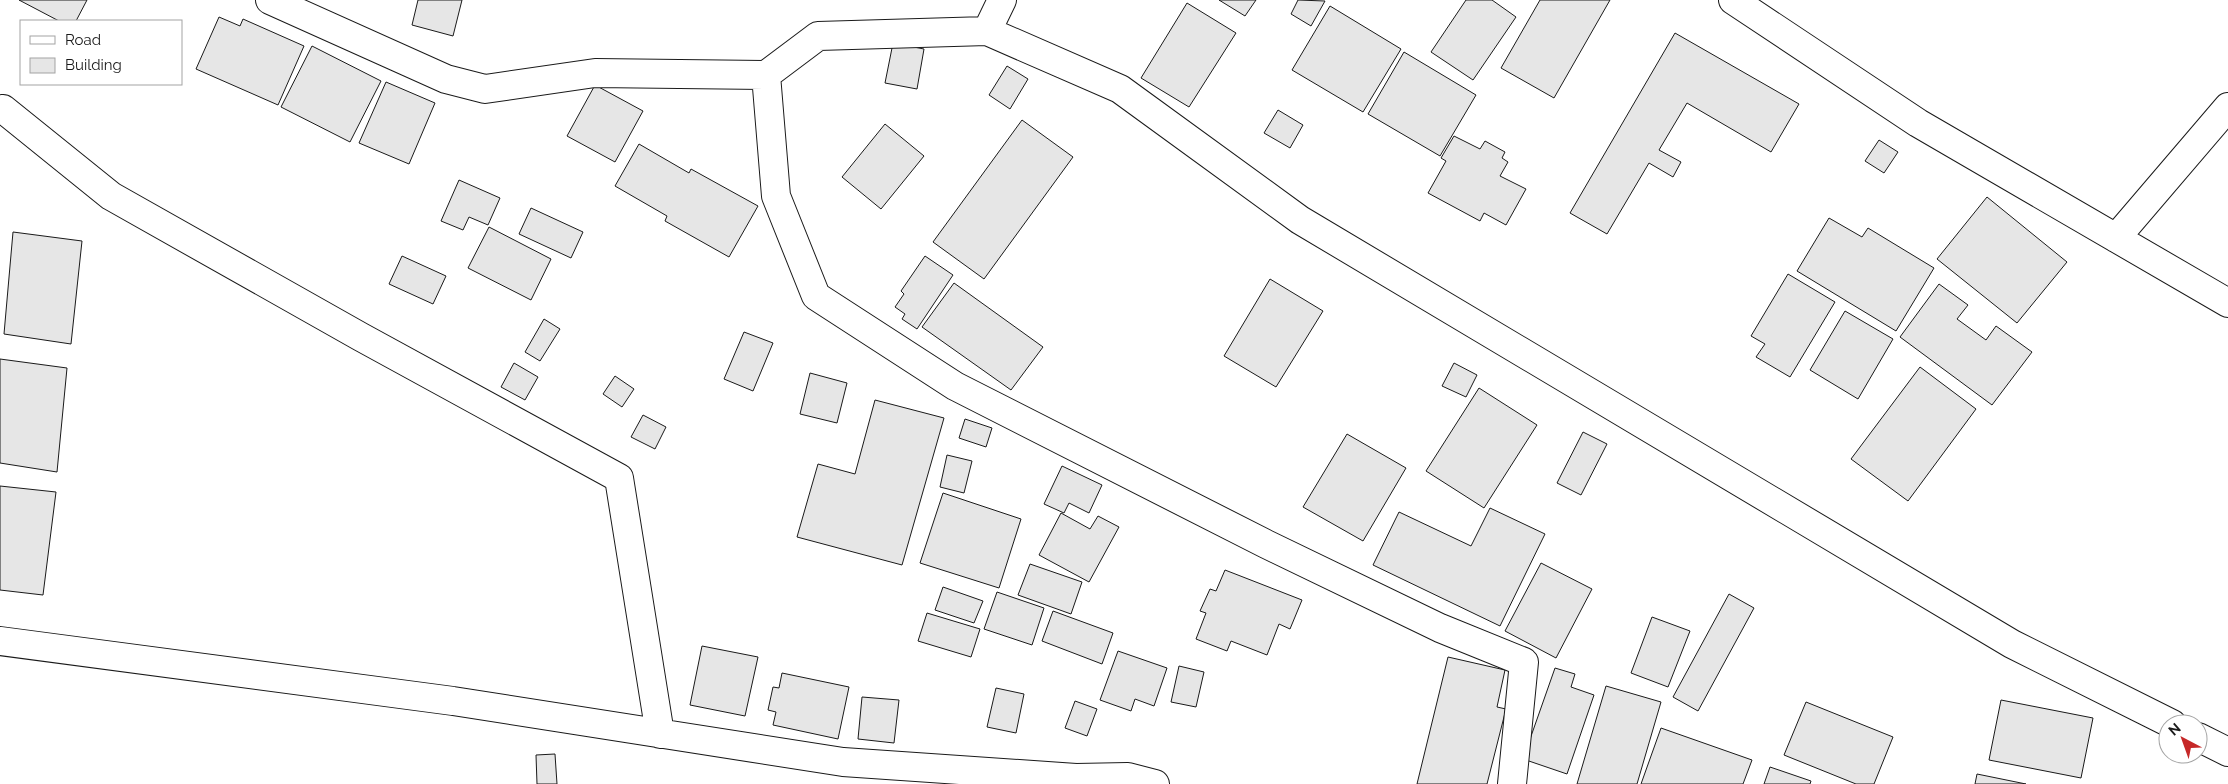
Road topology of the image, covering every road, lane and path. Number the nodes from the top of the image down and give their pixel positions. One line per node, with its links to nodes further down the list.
1 (270, 0): 5 (street)
2 (1002, 0): 4 (street)
3 (1733, 0): 8 (street)
4 (987, 31): 5 (street); 11 (street)
5 (766, 75): 16 (street)
6 (2228, 107): 8 (street)
7 (3, 109): 12 (street)
8 (2116, 238): 9 (street)
9 (2228, 303)
10 (0, 641): 12 (street)
11 (2158, 717)
12 (660, 734): 15 (street)
13 (2208, 742): 14 (street)
14 (2228, 752)
15 (1154, 784)
16 (1512, 784)

